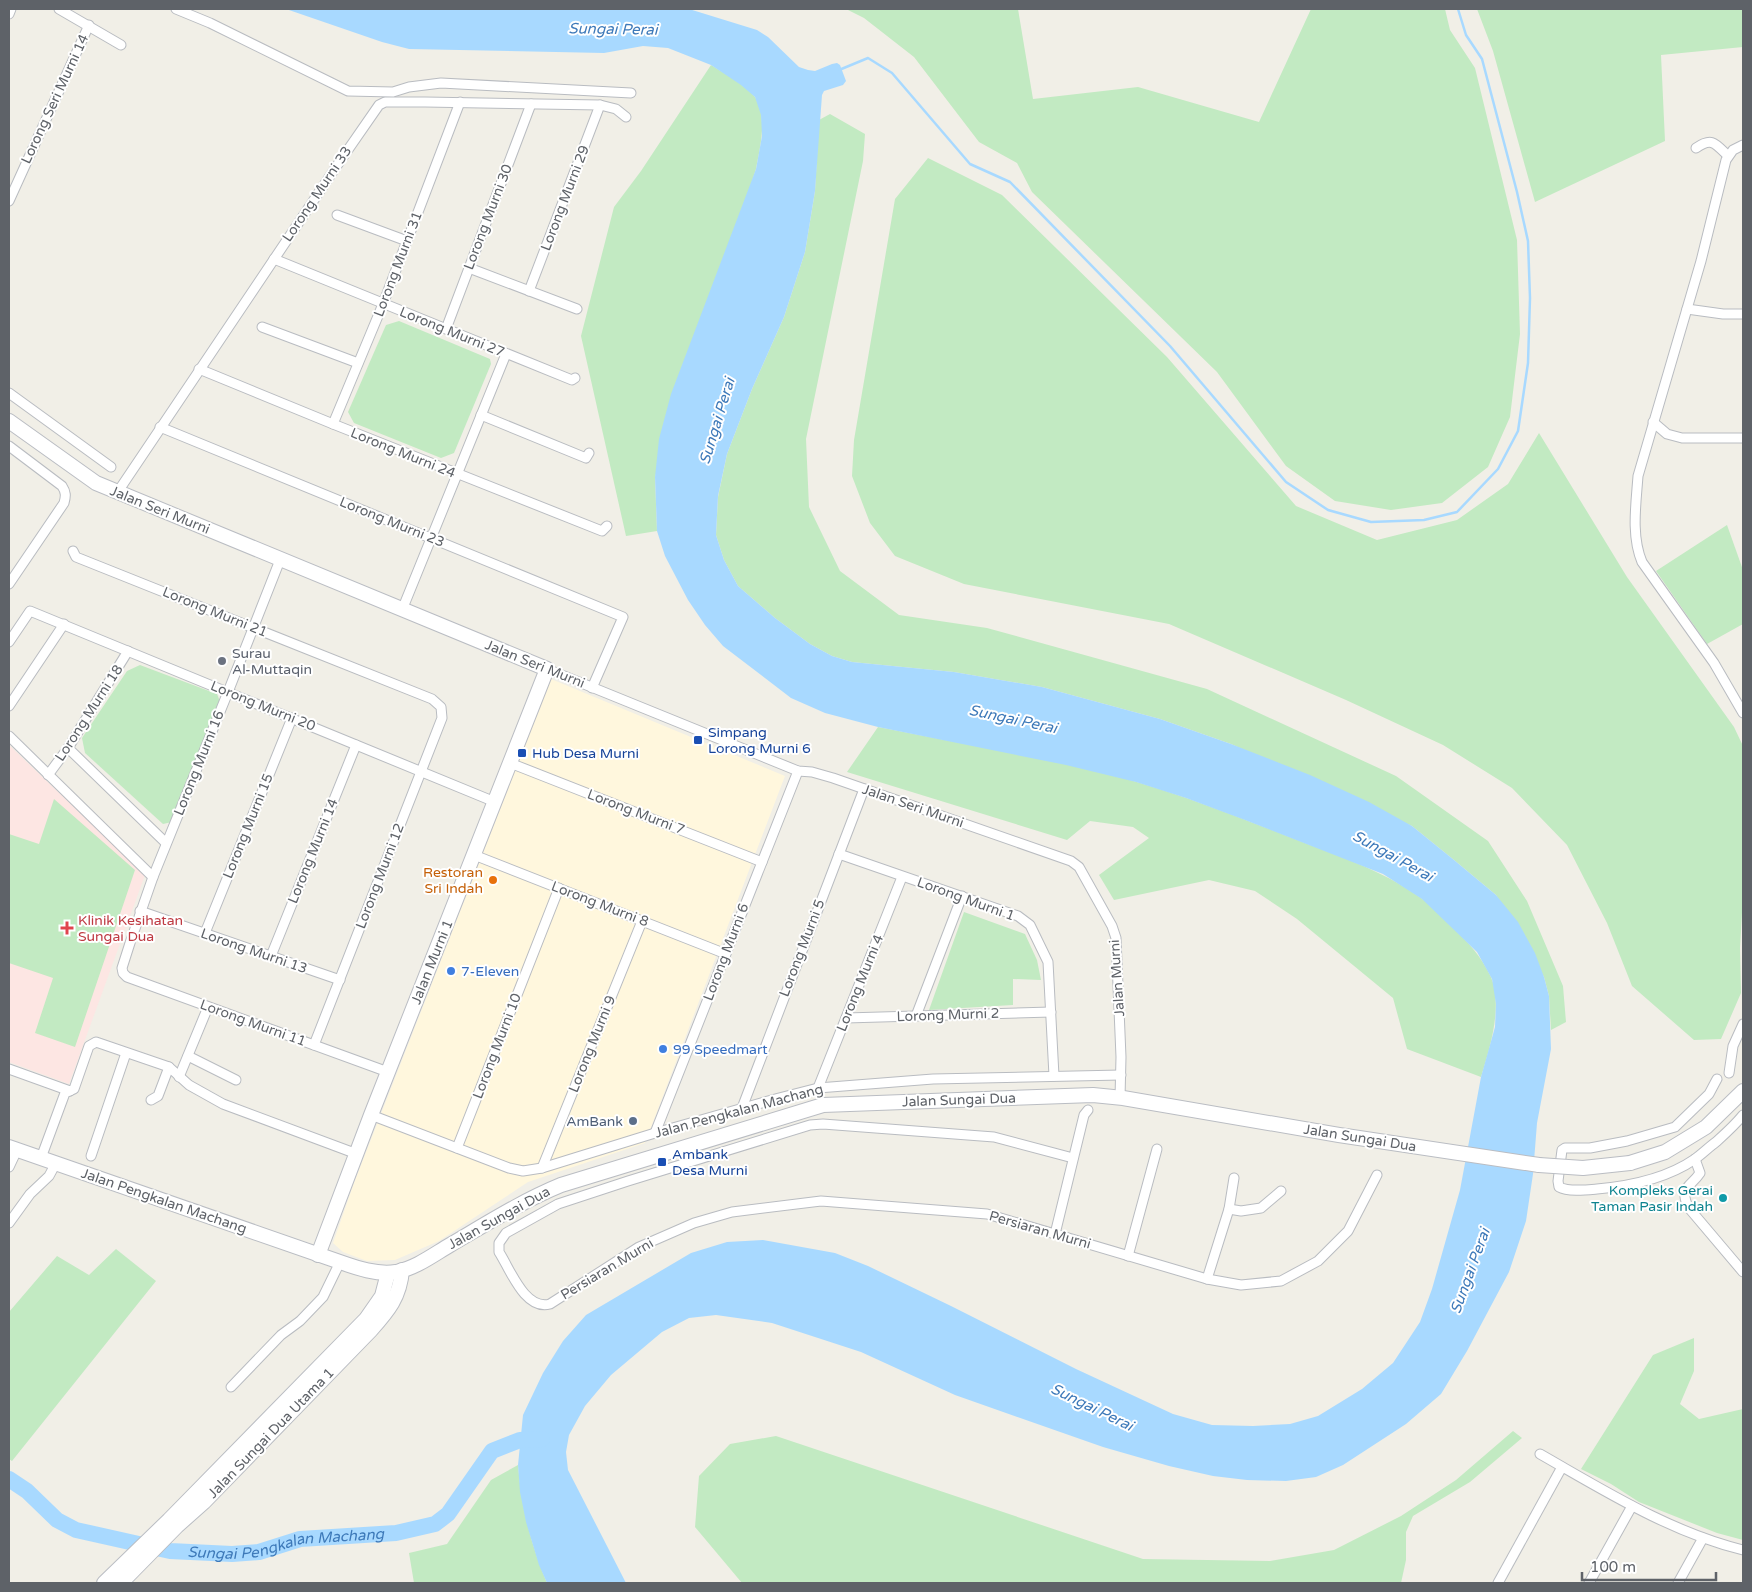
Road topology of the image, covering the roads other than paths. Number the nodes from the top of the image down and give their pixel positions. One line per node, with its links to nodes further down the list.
1 (11, 9): 4 (street)
2 (59, 9): 5 (street)
3 (176, 9): 7 (street)
4 (9, 14)
5 (89, 25): 6 (street); 15 (street, Lorong Seri Murni 14)
6 (122, 45)
7 (631, 93)
8 (460, 102): 9 (street, Lorong Murni 33); 17 (street, Lorong Murni 31); 18 (street, Lorong Murni 33)
9 (531, 104): 10 (street, Lorong Murni 33); 19 (street, Lorong Murni 30)
10 (600, 105): 11 (street, Lorong Murni 33); 20 (street, Lorong Murni 29)
11 (626, 117)
12 (1743, 145): 14 (street)
13 (1696, 148): 14 (street)
14 (1728, 156): 23 (street)
15 (9, 201)
16 (337, 215): 17 (street)
17 (407, 241): 21 (street, Lorong Murni 31)
18 (274, 259): 21 (street, Lorong Murni 27); 29 (street, Lorong Murni 33)
19 (469, 268): 20 (street); 26 (street, Lorong Murni 30)
20 (529, 291): 22 (street)
21 (383, 304): 26 (street, Lorong Murni 27); 28 (street, Lorong Murni 31)
22 (577, 309)
23 (1687, 309): 24 (street); 34 (street)
24 (1743, 314)
25 (262, 327): 28 (street)
26 (446, 329): 27 (street, Lorong Murni 27)
27 (506, 354): 30 (street, Lorong Murni 27); 32 (street)
28 (358, 363): 35 (street, Lorong Murni 31)
29 (200, 369): 35 (street, Lorong Murni 24); 36 (street, Lorong Murni 33)
30 (575, 378)
31 (9, 393): 40 (street)
32 (481, 415): 39 (street); 41 (street)
33 (9, 420): 42 (main road, Jalan Seri Murni)
34 (1653, 422): 37 (street); 58 (street)
35 (332, 424): 41 (street, Lorong Murni 24)
36 (160, 427): 42 (street, Lorong Murni 33); 44 (street, Lorong Murni 23)
37 (1743, 438)
38 (9, 446): 47 (street)
39 (589, 453)
40 (111, 467)
41 (457, 474): 43 (street, Lorong Murni 24); 44 (street)
42 (117, 493): 46 (main road, Jalan Seri Murni)
43 (607, 526)
44 (431, 538): 48 (street); 54 (street, Lorong Murni 23)
45 (73, 551): 50 (street, Lorong Murni 21)
46 (280, 560): 48 (main road, Jalan Seri Murni); 50 (street, Lorong Murni 16)
47 (9, 584)
48 (402, 610): 53 (main road, Jalan Seri Murni)
49 (64, 624): 51 (street, Lorong Murni 20); 52 (street, Lorong Murni 20); 56 (street)
50 (254, 628): 55 (street, Lorong Murni 16); 57 (street, Lorong Murni 21)
51 (9, 642)
52 (128, 651): 55 (street, Lorong Murni 20); 62 (street, Lorong Murni 18)
53 (547, 669): 54 (street, Jalan Seri Murni); 63 (main road, Jalan Murni 1)
54 (592, 688): 64 (street, Jalan Seri Murni)
55 (228, 692): 59 (street, Lorong Murni 20); 69 (street, Lorong Murni 16)
56 (9, 706)
57 (441, 707): 65 (street, Lorong Murni 12)
58 (1743, 713)
59 (292, 718): 61 (street, Lorong Murni 20); 80 (street, Lorong Murni 15)
60 (9, 736): 66 (street)
61 (356, 745): 65 (street, Lorong Murni 20); 82 (street, Lorong Murni 14)
62 (68, 748): 66 (street, Lorong Murni 18); 69 (street)
63 (510, 763): 68 (main road, Jalan Murni 1); 72 (street, Lorong Murni 7)
64 (798, 771): 67 (street, Jalan Seri Murni); 72 (street, Lorong Murni 6)
65 (421, 772): 68 (street, Lorong Murni 20); 84 (street, Lorong Murni 12)
66 (48, 774): 74 (street)
67 (864, 789): 70 (street, Lorong Murni 5); 73 (street, Jalan Seri Murni)
68 (495, 802): 71 (main road, Jalan Murni 1)
69 (166, 843): 74 (street, Lorong Murni 16)
70 (839, 854): 75 (street, Lorong Murni 1); 107 (street, Lorong Murni 5)
71 (474, 855): 76 (street, Lorong Murni 8); 95 (main road, Jalan Murni 1)
72 (762, 862): 81 (street, Lorong Murni 6)
73 (1079, 867): 97 (street, Jalan Murni)
74 (153, 877): 78 (street, Lorong Murni 16)
75 (902, 877): 77 (street, Lorong Murni 1); 88 (street, Lorong Murni 4)
76 (559, 888): 79 (street, Lorong Murni 8); 115 (street, Lorong Murni 10)
77 (962, 896): 86 (street, Lorong Murni 1); 87 (street)
78 (140, 911): 80 (street, Lorong Murni 13); 83 (street, Lorong Murni 16)
79 (642, 920): 81 (street, Lorong Murni 8); 125 (street, Lorong Murni 9)
80 (204, 933): 82 (street, Lorong Murni 13)
81 (726, 954): 114 (street, Lorong Murni 6)
82 (271, 956): 84 (street, Lorong Murni 13)
83 (122, 968): 85 (street, Lorong Murni 11)
84 (340, 980): 90 (street, Lorong Murni 12)
85 (208, 1007): 90 (street, Lorong Murni 11); 92 (street)
86 (1051, 1012): 87 (street, Lorong Murni 2); 98 (street, Lorong Murni 1)
87 (916, 1016): 88 (street, Lorong Murni 2)
88 (846, 1018): 102 (street, Lorong Murni 4)
89 (1743, 1024): 96 (street)
90 (314, 1045): 95 (street, Lorong Murni 11)
91 (126, 1052): 93 (street); 103 (street); 119 (street)
92 (188, 1056): 99 (street); 101 (street)
93 (169, 1067): 99 (street); 106 (street)
94 (9, 1069): 103 (street)
95 (388, 1072): 110 (main road, Jalan Murni 1)
96 (1729, 1073)
97 (1121, 1075): 98 (street, Jalan Pengkalan Machang); 105 (street, Jalan Murni)
98 (1054, 1076): 102 (street, Jalan Pengkalan Machang)
99 (180, 1077): 118 (street)
100 (1717, 1078): 122 (street)
101 (236, 1080)
102 (818, 1088): 107 (street, Jalan Pengkalan Machang)
103 (70, 1091): 120 (street)
104 (1743, 1091): 105 (main road, Jalan Sungai Dua, bridge)
105 (1120, 1098): 109 (main road, Jalan Sungai Dua)
106 (151, 1100)
107 (742, 1108): 114 (street, Jalan Pengkalan Machang)
108 (1088, 1110): 121 (street)
109 (800, 1111): 112 (street); 113 (street); 135 (main road, Jalan Sungai Dua)
110 (371, 1115): 115 (street, Jalan Pengkalan Machang); 118 (main road, Jalan Murni 1)
111 (1743, 1115): 122 (street)
112 (810, 1125): 113 (street, Persiaran Murni); 121 (street, Persiaran Murni)
113 (800, 1127): 131 (street, Persiaran Murni)
114 (655, 1133): 125 (street, Jalan Pengkalan Machang)
115 (457, 1148): 125 (street, Jalan Pengkalan Machang)
116 (13, 1149): 120 (main road, Jalan Pengkalan Machang); 124 (street)
117 (1157, 1149): 133 (street)
118 (357, 1154): 132 (main road, Jalan Murni 1)
119 (91, 1156)
120 (41, 1158): 123 (main road, Jalan Pengkalan Machang)
121 (1073, 1158): 131 (street)
122 (1694, 1159): 138 (street)
123 (56, 1164): 130 (street); 132 (main road, Jalan Pengkalan Machang)
124 (9, 1167)
125 (542, 1168)
126 (1377, 1175): 139 (street, Persiaran Murni)
127 (1234, 1178): 129 (street)
128 (1281, 1191): 129 (street)
129 (1229, 1209): 139 (street)
130 (9, 1223)
131 (1054, 1234): 133 (street, Persiaran Murni)
132 (318, 1255): 134 (main road, Jalan Sungai Dua)
133 (1128, 1256): 139 (street, Persiaran Murni)
134 (340, 1262): 137 (main road, Jalan Sungai Dua); 141 (street)
135 (419, 1263): 136 (main road, Jalan Sungai Dua); 140 (main road)
136 (402, 1270): 137 (main road, Jalan Sungai Dua); 140 (main road, Jalan Sungai Dua Utama 1)
137 (381, 1272): 140 (main road)
138 (1743, 1272)
139 (1207, 1279)
140 (389, 1298): 147 (main road, Jalan Sungai Dua Utama 1)
141 (231, 1387)
142 (1540, 1454): 143 (street)
143 (1562, 1467): 144 (street); 149 (street)
144 (1632, 1506): 145 (street); 150 (street)
145 (1703, 1538): 146 (street); 151 (street)
146 (1743, 1550)
147 (121, 1578): 148 (main road, Jalan Sungai Dua Utama 1)
148 (104, 1583)
149 (1498, 1583)
150 (1588, 1583)
151 (1678, 1583)

